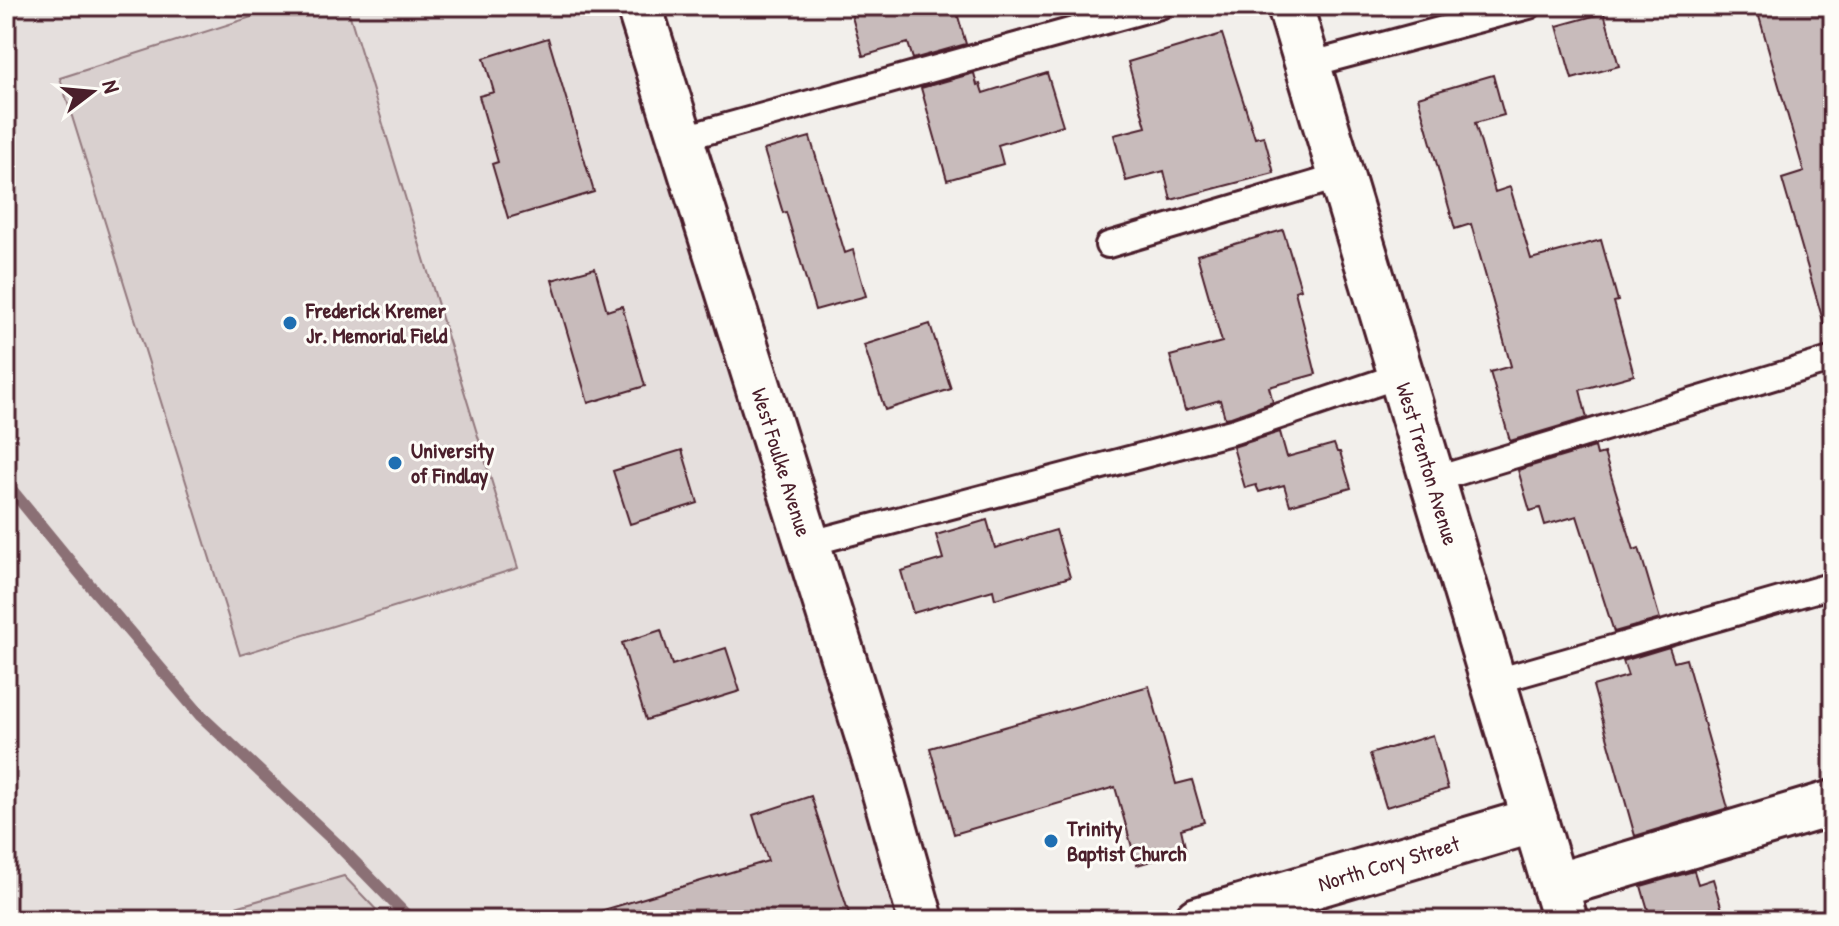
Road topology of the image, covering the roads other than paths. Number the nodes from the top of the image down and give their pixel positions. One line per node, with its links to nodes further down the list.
1 (639, 6): 6 (street, West Foulke Avenue)
2 (1160, 6): 6 (lane)
3 (1290, 6): 5 (street, West Trenton Avenue)
4 (1529, 6): 5 (lane)
5 (1308, 65): 7 (street, West Trenton Avenue)
6 (680, 139): 12 (street, West Foulke Avenue)
7 (1341, 176): 8 (lane); 10 (street, West Trenton Avenue)
8 (1108, 245)
9 (1833, 359): 11 (lane)
10 (1401, 375): 11 (street, West Trenton Avenue); 12 (lane)
11 (1433, 480): 14 (street, West Trenton Avenue)
12 (807, 544): 18 (street, West Foulke Avenue)
13 (1833, 585): 14 (lane)
14 (1493, 682): 16 (street, West Trenton Avenue)
15 (1833, 803): 17 (street)
16 (1535, 820): 17 (street, West Trenton Avenue); 19 (street, North Cory Street)
17 (1560, 903)
18 (921, 920)
19 (1197, 920)

